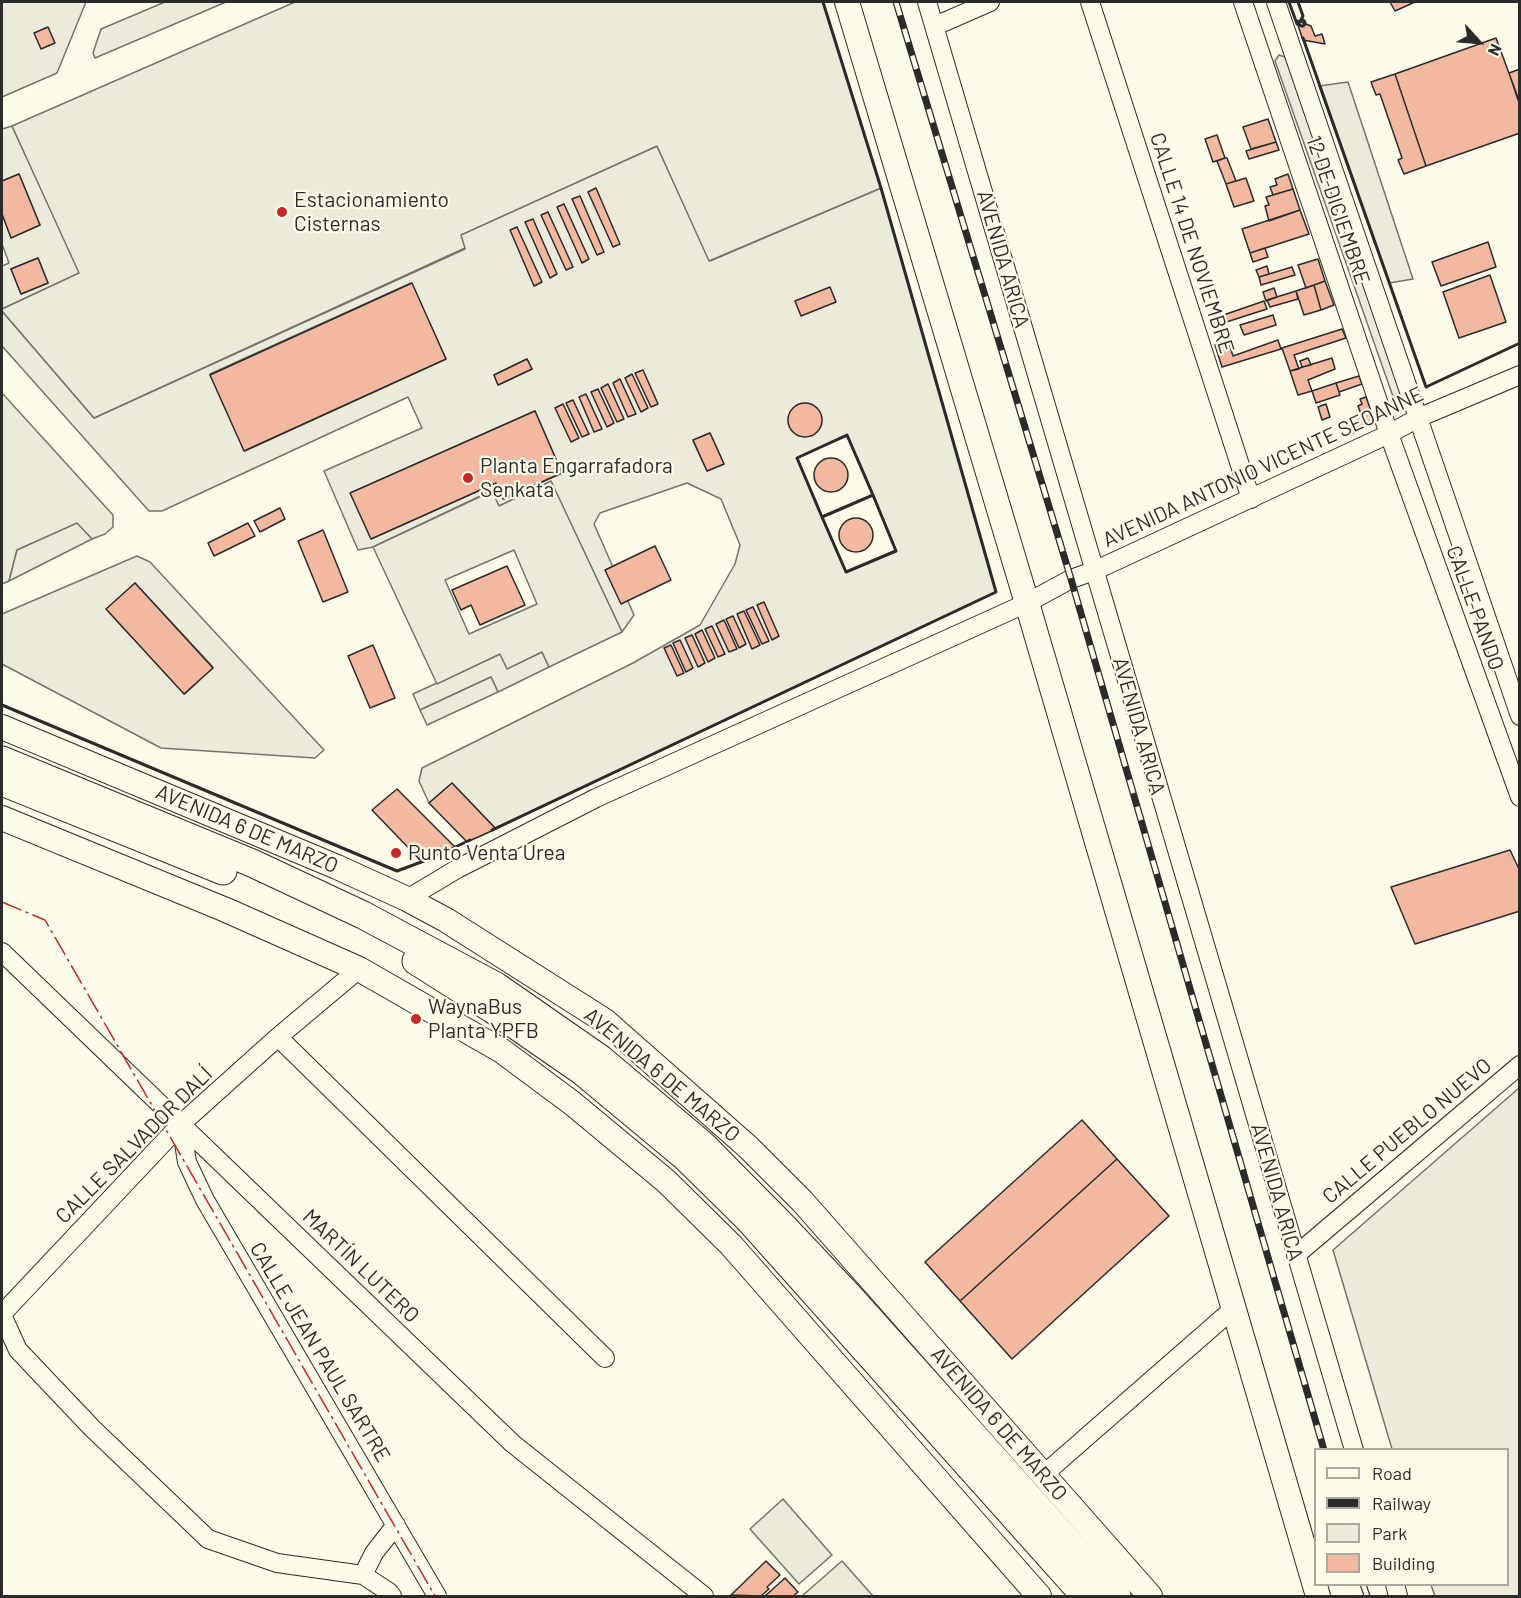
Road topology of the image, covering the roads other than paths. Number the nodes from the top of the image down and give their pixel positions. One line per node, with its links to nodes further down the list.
1 (847, 2): 15 (main road)
2 (927, 2): 8 (street, AVENIDA ARICA)
3 (990, 2): 8 (street)
4 (1090, 2): 13 (street, CALLE 14 DE NOVIEMBRE)
5 (1243, 2): 9 (street, 12 DE DICIEMBRE)
6 (1276, 2): 7 (street, 12 DE DICIEMBRE)
7 (1284, 24): 9 (street); 11 (street, 12 DE DICIEMBRE)
8 (935, 26): 14 (street, AVENIDA ARICA)
9 (1255, 34): 12 (street, 12 DE DICIEMBRE)
10 (1520, 375): 11 (street, AVENIDA ANTONIO VICENTE SEOANNE)
11 (1418, 418): 12 (street, AVENIDA ANTONIO VICENTE SEOANNE); 16 (street, CALLE PANDO)
12 (1389, 434): 13 (street, AVENIDA ANTONIO VICENTE SEOANNE); 20 (street, CALLE PANDO)
13 (1251, 499): 14 (street, AVENIDA ANTONIO VICENTE SEOANNE)
14 (1094, 571): 15 (street, AVENIDA ANTONIO VICENTE SEOANNE); 28 (street, AVENIDA ARICA)
15 (1027, 603): 22 (street, AVENIDA ANTONIO VICENTE SEOANNE); 29 (main road)
16 (1520, 716)
17 (2, 727): 22 (main road, AVENIDA 6 DE MARZO)
18 (2, 760): 42 (highway, AVENIDA 6 DE MARZO)
19 (2, 782): 41 (highway)
20 (1520, 797)
21 (2, 818): 24 (main road)
22 (406, 899): 33 (main road, AVENIDA 6 DE MARZO)
23 (2, 952): 27 (street, MARTÍN LUTERO)
24 (359, 969): 25 (street, CALLE SALVADOR DALÍ); 40 (main road)
25 (278, 1037): 27 (street, CALLE SALVADOR DALÍ); 31 (street)
26 (1520, 1065): 28 (street, CALLE PUEBLO NUEVO)
27 (181, 1124): 30 (street, CALLE SALVADOR DALÍ); 34 (street, CALLE JEAN PAUL SARTRE); 39 (street, MARTÍN LUTERO)
28 (1296, 1255): 32 (street, AVENIDA ARICA)
29 (1233, 1309): 33 (street); 36 (main road)
30 (2, 1315): 35 (street)
31 (605, 1358)
32 (1354, 1448)
33 (1043, 1475): 43 (main road, AVENIDA 6 DE MARZO)
34 (396, 1525): 35 (street); 38 (street, CALLE JEAN PAUL SARTRE)
35 (363, 1575): 37 (street)
36 (1314, 1582)
37 (392, 1596)
38 (437, 1596)
39 (704, 1596)
40 (1039, 1596)
41 (1085, 1596)
42 (1117, 1596)
43 (1150, 1596)

